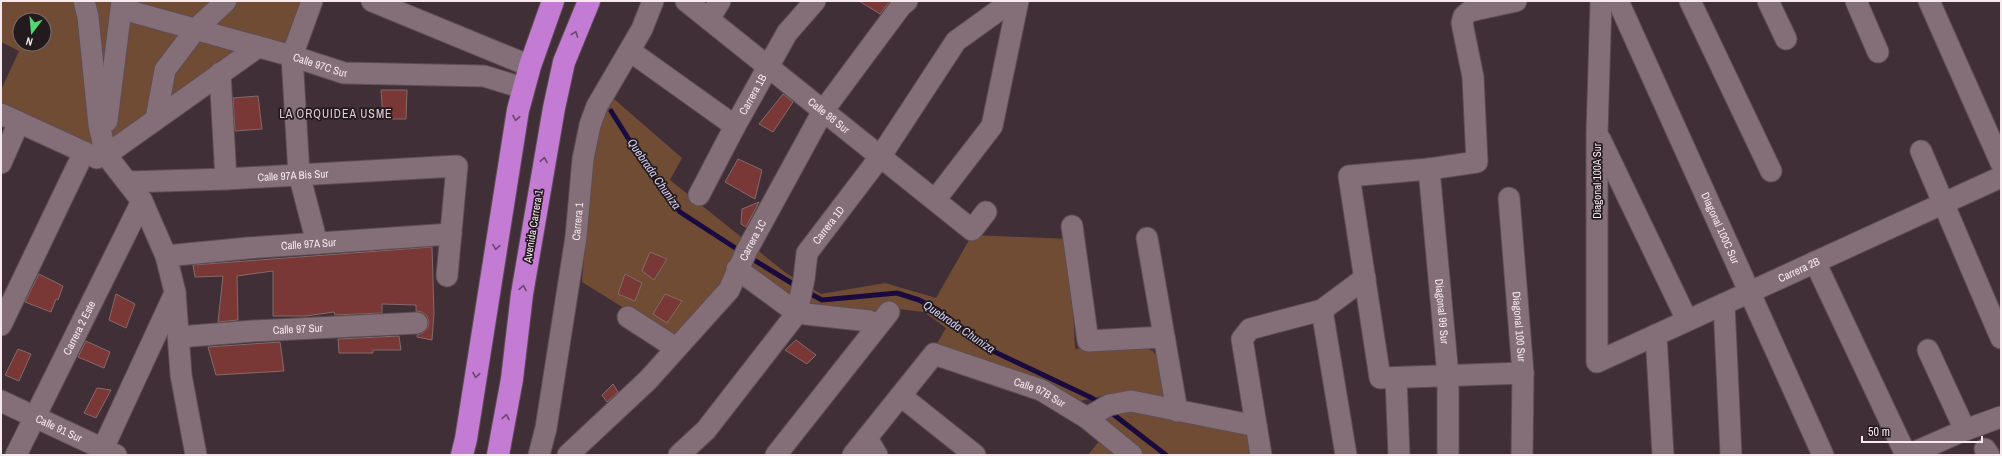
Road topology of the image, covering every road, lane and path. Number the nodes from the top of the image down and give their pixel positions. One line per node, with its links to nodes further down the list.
1 (84, 1): 40 (street)
2 (226, 1): 22 (street)
3 (312, 1): 27 (street)
4 (372, 1): 28 (street)
5 (551, 1): 28 (highway)
6 (589, 1): 95 (highway, Avenida Carrera 1, one-way to 6)
7 (653, 1): 25 (street, Carrera 1)
8 (686, 1): 21 (street, Calle 98 Sur)
9 (720, 1): 21 (street)
10 (815, 1): 29 (street, Carrera 1B)
11 (907, 1): 32 (street, Carrera 1C)
12 (1516, 1): 43 (street)
13 (1601, 1): 36 (street, Diagonal 100A Sur)
14 (1618, 1): 64 (street, Diagonal 100C Sur)
15 (1690, 1): 44 (street)
16 (1768, 1): 23 (street)
17 (1856, 1): 26 (street)
18 (1929, 1): 42 (street)
19 (122, 5): 22 (street, Calle 97C Sur); 40 (street)
20 (1007, 7): 39 (street, Carrera 1D); 50 (street)
21 (709, 19): 29 (street, Calle 98 Sur)
22 (196, 30): 24 (street, Calle 97C Sur); 34 (street)
23 (1786, 39)
24 (258, 46): 27 (street, Calle 97C Sur); 30 (street)
25 (630, 51): 35 (street); 96 (street, Carrera 1)
26 (1878, 52)
27 (292, 56): 31 (street, Calle 97C Sur); 45 (street)
28 (530, 66): 31 (highway)
29 (768, 67): 32 (street, Calle 98 Sur); 35 (street, Carrera 1B)
30 (220, 73): 34 (street); 47 (street)
31 (523, 88): 94 (highway, one-way to 94)
32 (823, 111): 39 (street, Calle 98 Sur); 59 (street, Carrera 1C)
33 (10, 118): 38 (street); 41 (street)
34 (156, 119): 40 (street)
35 (735, 126): 48 (street, Carrera 1B)
36 (1597, 133): 69 (street); 78 (street, Diagonal 100A Sur)
37 (1921, 151): 52 (street)
38 (84, 152): 40 (street); 71 (street)
39 (880, 157): 50 (street, Calle 98 Sur); 66 (street, Carrera 1D)
40 (113, 162): 47 (street, Calle 97A Bis Sur); 51 (street)
41 (1, 163)
42 (2001, 163)
43 (1429, 169): 62 (street); 80 (street, Diagonal 99 Sur)
44 (1771, 171)
45 (299, 174): 47 (street, Calle 97A Bis Sur); 55 (street, Calle 97A Bis Sur); 57 (street)
46 (2001, 177): 52 (street, Carrera 2B)
47 (226, 179)
48 (700, 195)
49 (1509, 198): 79 (street, Diagonal 100 Sur)
50 (935, 200): 53 (street, Calle 98 Sur)
51 (142, 201): 58 (street); 86 (street, Carrera 2 Este)
52 (1943, 204): 60 (street, Carrera 2B); 75 (street)
53 (986, 212)
54 (1072, 226): 74 (street)
55 (451, 234): 57 (street, Calle 97A Sur); 61 (street)
56 (1147, 238): 74 (street)
57 (317, 243): 58 (street, Calle 97A Sur)
58 (166, 256): 63 (street)
59 (742, 260): 66 (street); 76 (street, Carrera 1C)
60 (1815, 262): 64 (street, Carrera 2B); 111 (street)
61 (447, 276)
62 (1365, 278): 67 (street); 81 (street)
63 (175, 292): 73 (street); 91 (street)
64 (1750, 292): 65 (street, Carrera 2B); 110 (street, Diagonal 100C Sur)
65 (1724, 304): 69 (street, Carrera 2B); 109 (street)
66 (798, 306): 98 (street, Carrera 1D); 99 (street)
67 (1322, 310): 88 (street); 104 (street)
68 (628, 317): 76 (street)
69 (1687, 320): 72 (street, Carrera 2B)
70 (417, 323): 73 (street, Calle 97 Sur)
71 (1, 326)
72 (1656, 335): 78 (street, Carrera 2B); 108 (street)
73 (179, 337): 93 (street)
74 (1164, 338): 85 (street)
75 (2001, 338)
76 (676, 348): 97 (street, Carrera 1C)
77 (1928, 350): 89 (street)
78 (1597, 362)
79 (1522, 373): 80 (street); 107 (street, Diagonal 100 Sur)
80 (1448, 376): 81 (street); 106 (street, Diagonal 99 Sur)
81 (1388, 378): 105 (street)
82 (901, 396): 84 (street, Calle 97B Sur); 90 (street); 101 (street)
83 (1, 401): 86 (street, Calle 91 Sur)
84 (1097, 411): 85 (street); 102 (street, Calle 97B Sur)
85 (1177, 411): 88 (street)
86 (34, 416): 91 (street, Calle 91 Sur); 92 (street, Carrera 2 Este)
87 (2001, 417): 89 (street)
88 (1256, 426): 103 (street)
89 (1965, 430): 111 (street)
90 (872, 447): 100 (street)
91 (107, 453)
92 (16, 455)
93 (196, 455)
94 (462, 455)
95 (498, 455)
96 (539, 455)
97 (568, 455)
98 (680, 455)
99 (776, 455)
100 (853, 455)
101 (974, 455)
102 (1132, 455)
103 (1261, 455)
104 (1346, 455)
105 (1399, 455)
106 (1448, 455)
107 (1522, 455)
108 (1663, 455)
109 (1731, 455)
110 (1823, 455)
111 (1907, 455)

